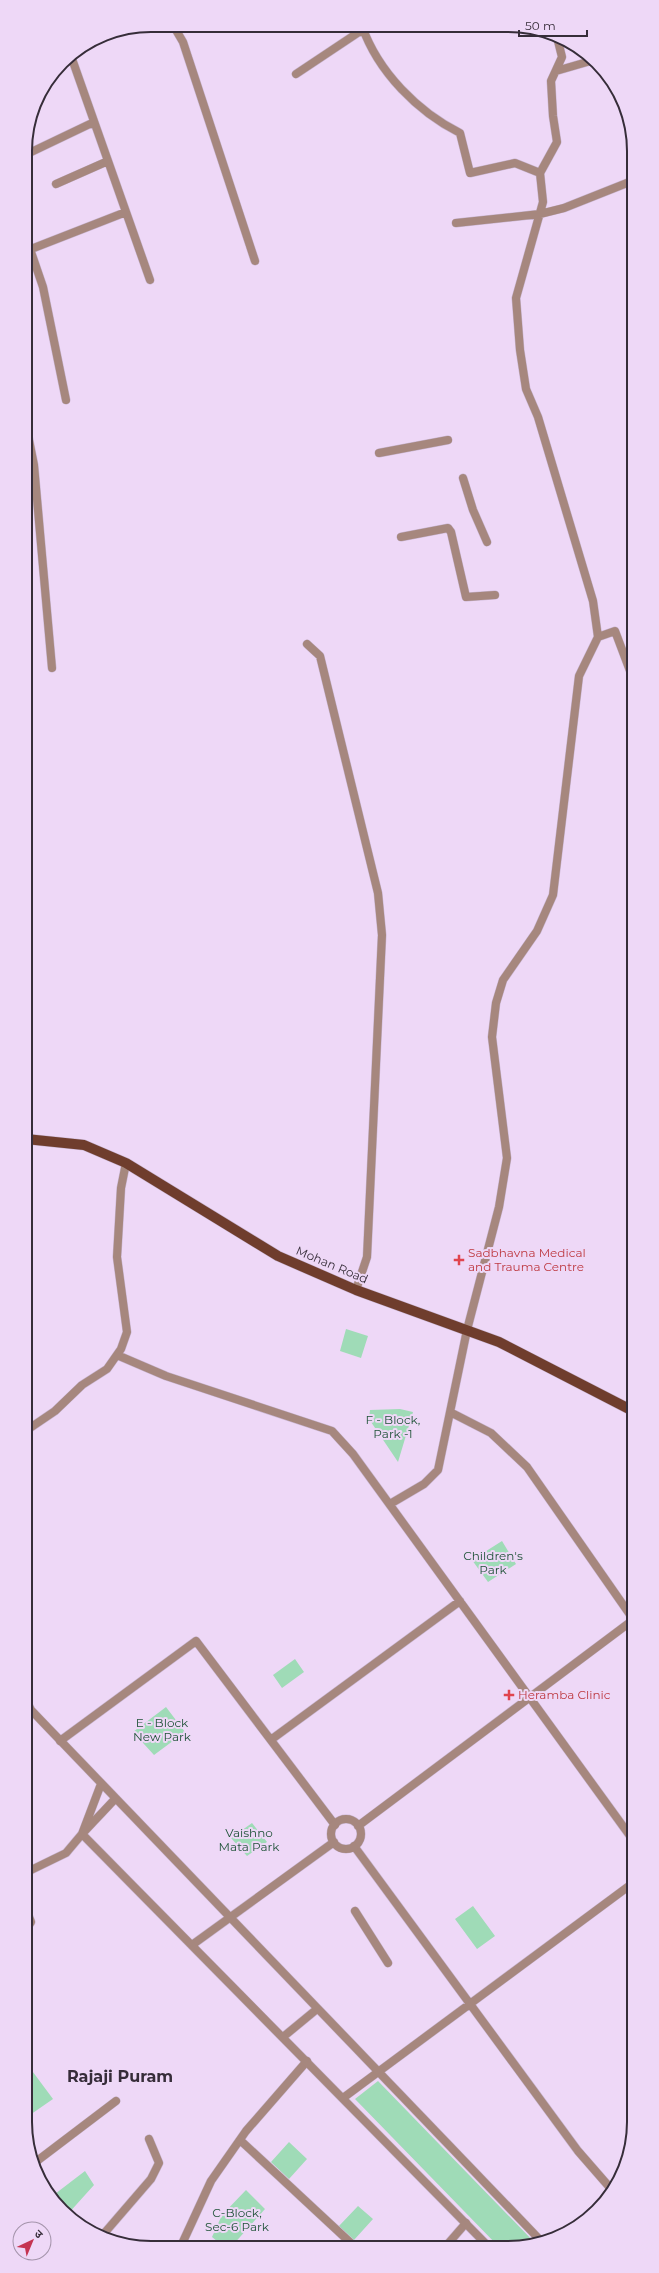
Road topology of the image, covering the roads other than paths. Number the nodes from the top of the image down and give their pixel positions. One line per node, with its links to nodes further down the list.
1 (177, 32): 19 (street)
2 (357, 32): 8 (street)
3 (366, 32): 12 (street)
4 (558, 43): 7 (street)
5 (73, 62): 9 (street)
6 (586, 62): 7 (street)
7 (556, 71): 12 (street)
8 (296, 74)
9 (94, 122): 10 (street); 11 (street)
10 (32, 152)
11 (108, 161): 14 (street); 15 (street)
12 (540, 173): 16 (street)
13 (627, 183): 16 (street)
14 (56, 184)
15 (126, 212): 18 (street); 21 (street)
16 (540, 214): 17 (street); 30 (street)
17 (456, 223)
18 (32, 248)
19 (255, 261)
20 (32, 262): 22 (street)
21 (150, 280)
22 (66, 400)
23 (448, 440): 24 (street)
24 (379, 452)
25 (32, 455): 33 (street)
26 (463, 478): 28 (street)
27 (401, 537): 29 (street)
28 (487, 542)
29 (494, 595)
30 (598, 637): 32 (street); 37 (street)
31 (307, 644): 36 (street)
32 (627, 663)
33 (52, 668)
34 (32, 1140): 35 (main road, Mohan Road)
35 (126, 1163): 36 (main road, Mohan Road); 38 (street)
36 (356, 1290): 37 (main road, Mohan Road)
37 (467, 1330): 39 (main road, Mohan Road); 40 (street)
38 (117, 1355): 41 (street); 42 (street)
39 (627, 1407)
40 (450, 1412): 42 (street); 44 (street)
41 (32, 1427)
42 (390, 1504): 43 (street)
43 (460, 1601): 46 (street); 48 (street)
44 (627, 1611)
45 (627, 1624): 46 (street)
46 (529, 1697): 53 (street); 54 (street)
47 (32, 1711): 49 (street)
48 (272, 1739): 49 (street); 52 (street)
49 (60, 1741): 50 (street)
50 (101, 1784): 51 (street); 55 (street)
51 (115, 1799): 55 (street); 61 (street)
52 (335, 1825): 53 (street); 56 (street)
53 (358, 1826): 57 (street)
54 (627, 1832)
55 (82, 1834): 58 (street); 62 (street)
56 (334, 1842): 57 (street); 61 (street)
57 (354, 1846): 64 (street)
58 (32, 1868)
59 (627, 1888): 64 (street)
60 (355, 1911): 63 (street)
61 (230, 1918): 62 (street); 65 (street)
62 (192, 1945): 66 (street)
63 (388, 1964)
64 (470, 2004): 68 (street); 74 (street)
65 (318, 2009): 66 (street); 68 (street)
66 (283, 2037): 67 (street)
67 (307, 2061): 69 (street); 72 (street)
68 (378, 2072): 69 (street); 77 (street)
69 (343, 2098): 75 (street)
70 (116, 2101): 73 (street)
71 (149, 2139): 76 (street)
72 (240, 2140): 78 (street); 79 (street)
73 (38, 2160)
74 (608, 2186)
75 (466, 2223): 80 (street); 81 (street)
76 (105, 2232)
77 (537, 2237)
78 (183, 2241)
79 (349, 2241)
80 (450, 2241)
81 (483, 2241)

